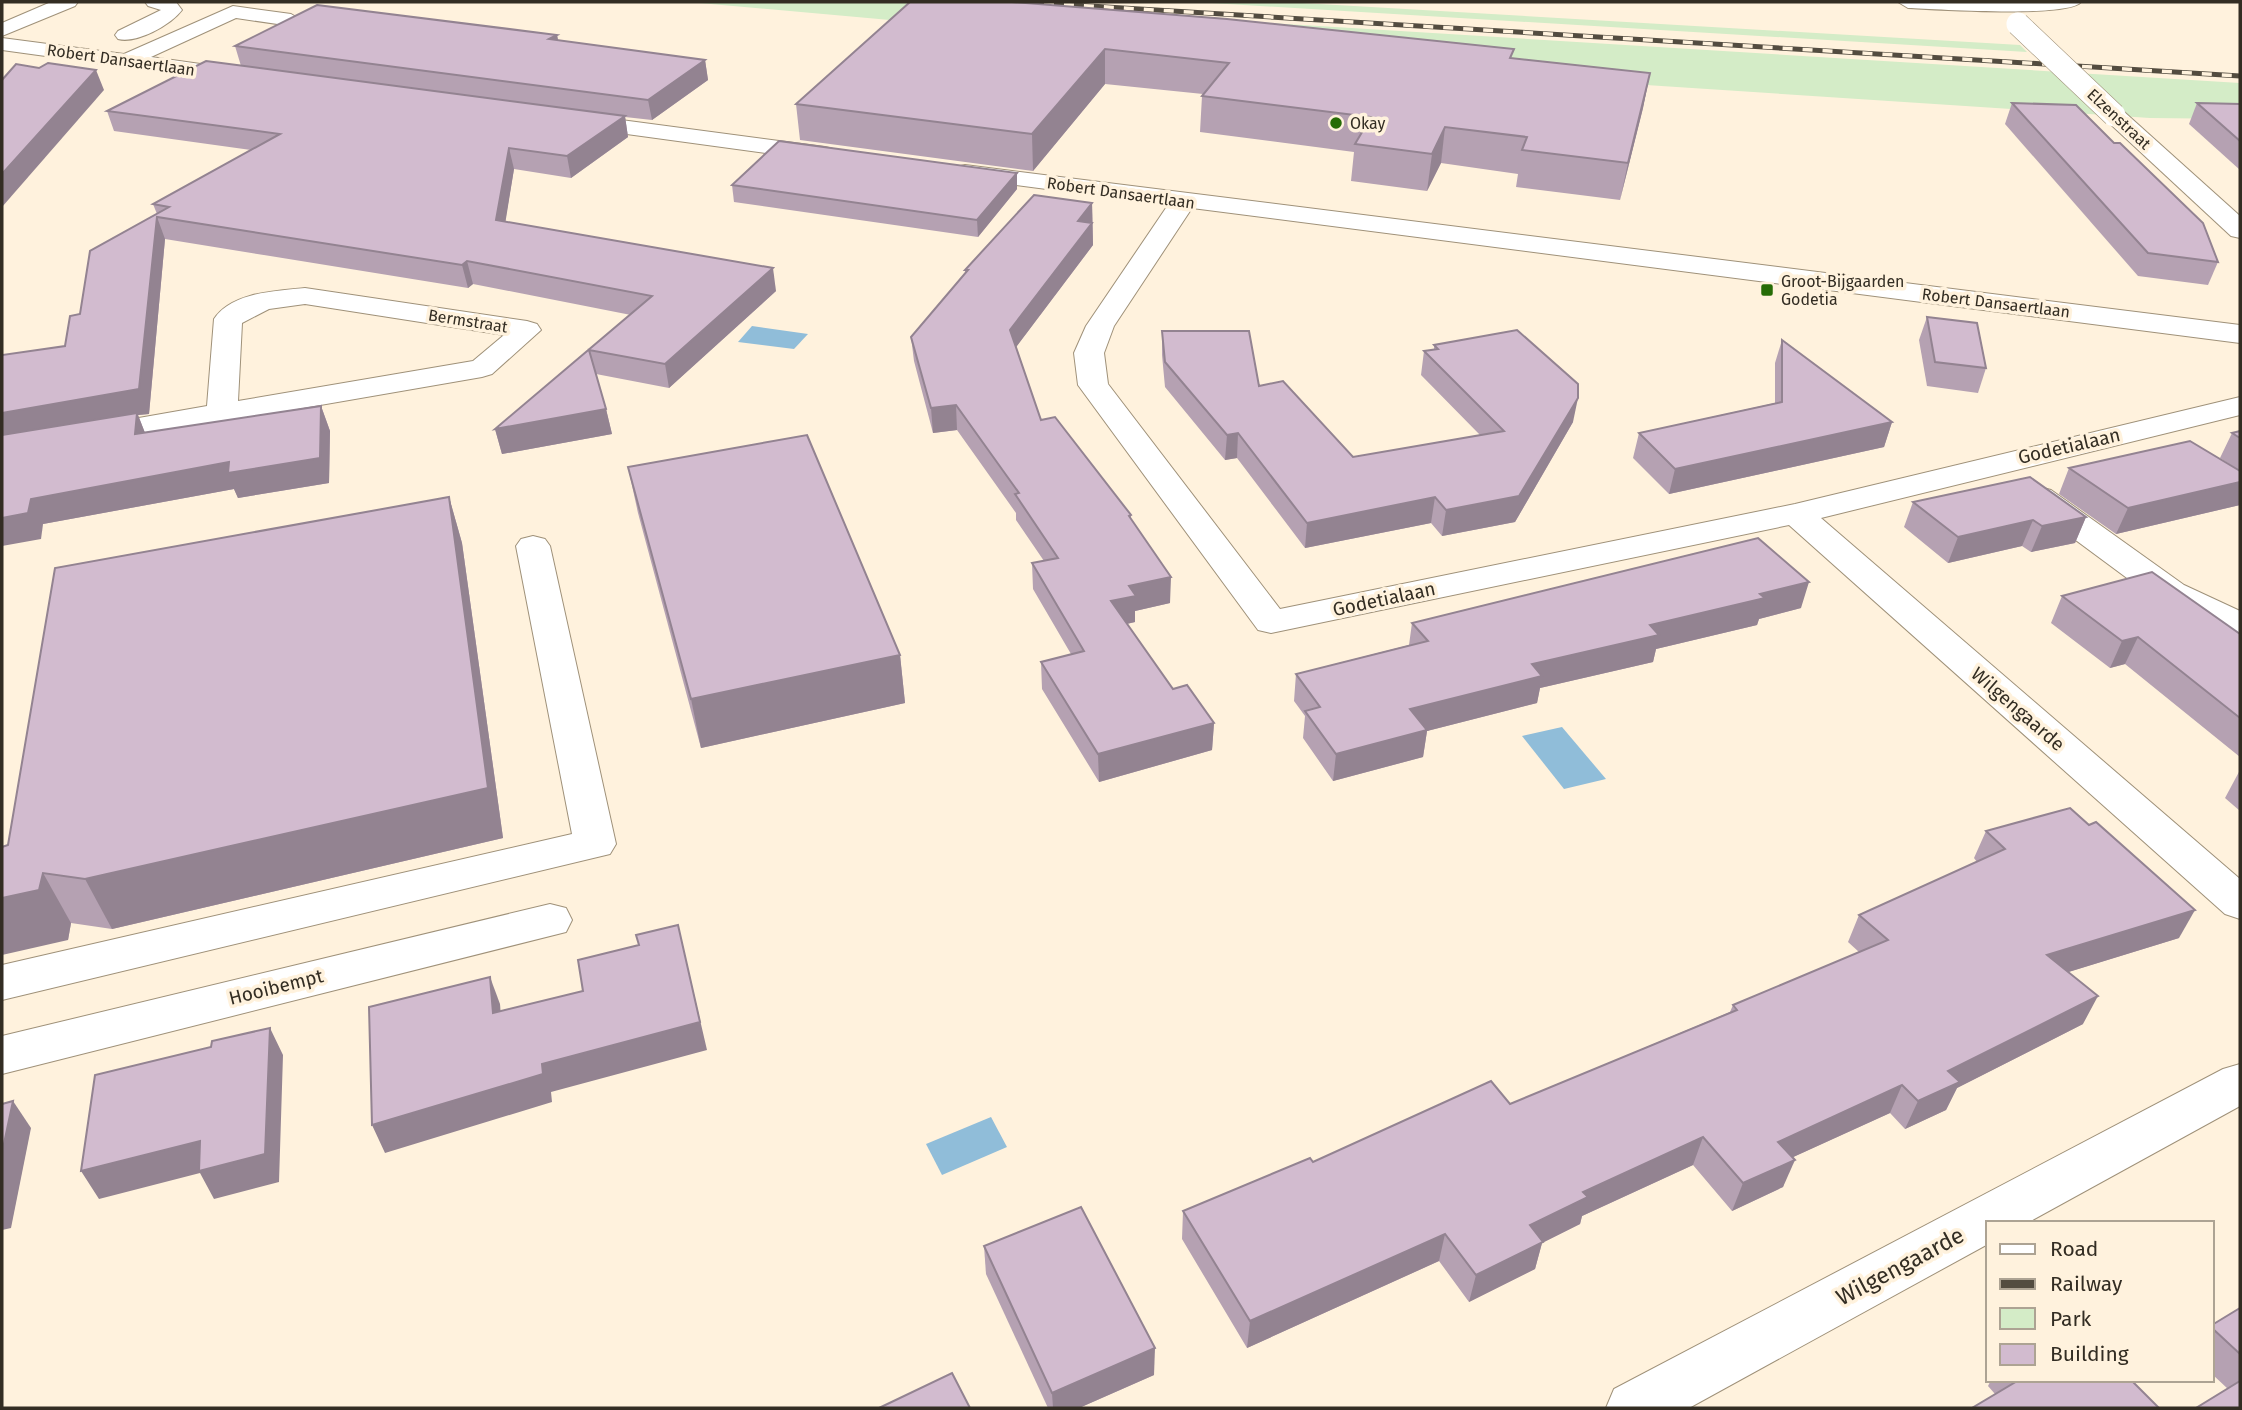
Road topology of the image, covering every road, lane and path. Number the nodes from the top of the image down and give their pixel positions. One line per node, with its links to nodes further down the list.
1 (68, 2): 7 (street)
2 (155, 2): 10 (street)
3 (1908, 2): 5 (street)
4 (2071, 2): 5 (street)
5 (2001, 6): 18 (street, Elzenstraat, bridge)
6 (292, 20): 12 (street)
7 (2, 30)
8 (2, 44): 9 (street, Robert Dansaertlaan)
9 (31, 48): 10 (street, Robert Dansaertlaan); 11 (street)
10 (82, 55): 12 (street, Robert Dansaertlaan)
11 (2, 61)
12 (126, 61): 13 (street, Robert Dansaertlaan)
13 (264, 79)
14 (555, 118): 15 (street)
15 (843, 156)
16 (938, 169): 17 (street, Robert Dansaertlaan)
17 (1184, 201): 19 (street, Robert Dansaertlaan); 26 (street, Godetialaan)
18 (2240, 230)
19 (2240, 334)
20 (2240, 406): 22 (street, Godetialaan)
21 (222, 413): 21 (street, Bermstraat); 24 (street, Bermstraat)
22 (2146, 428): 23 (street, Godetialaan); 25 (street, Godetialaan)
23 (2182, 450)
24 (2, 452)
25 (1992, 464): 26 (street, Godetialaan); 28 (street, Godetialaan)
26 (1796, 514): 29 (street, Wilgengaarde)
27 (533, 546): 31 (street)
28 (2240, 625)
29 (2240, 903)
30 (550, 920): 32 (street, Hooibempt)
31 (2, 984)
32 (2, 1055)
33 (2240, 1083): 34 (street, Wilgengaarde)
34 (1634, 1408)

